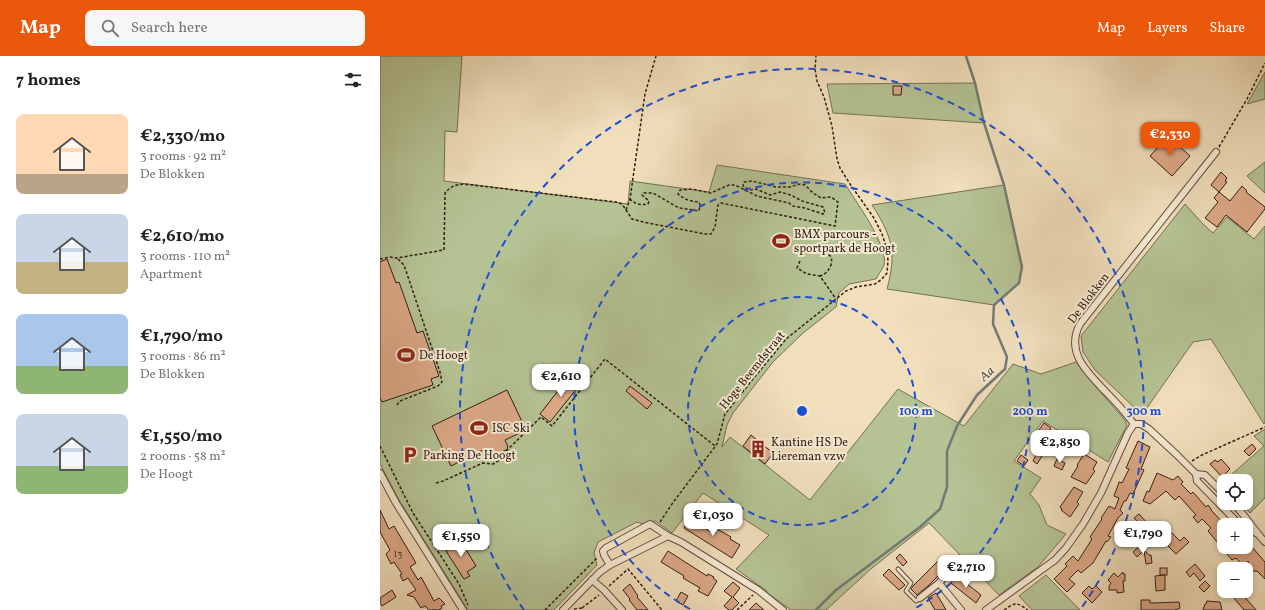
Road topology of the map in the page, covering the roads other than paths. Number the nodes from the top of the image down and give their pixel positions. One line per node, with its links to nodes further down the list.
1 (1216, 152): 2 (street, De Blokken)
2 (1134, 424): 4 (street); 23 (street)
3 (380, 472): 18 (street)
4 (1196, 474): 5 (street); 7 (street)
5 (1217, 487)
6 (1240, 510): 9 (street)
7 (1233, 518)
8 (1253, 531): 9 (street)
9 (1258, 534): 11 (street)
10 (668, 536): 12 (street); 12 (street); 21 (street)
11 (1265, 542)
12 (610, 565): 15 (street)
13 (956, 565): 16 (street)
14 (898, 568): 17 (lane)
15 (592, 580): 19 (street); 20 (street)
16 (939, 583): 17 (street); 22 (street)
17 (920, 598)
18 (463, 610)
19 (563, 610)
20 (622, 610)
21 (782, 610)
22 (961, 610)
23 (986, 610)

